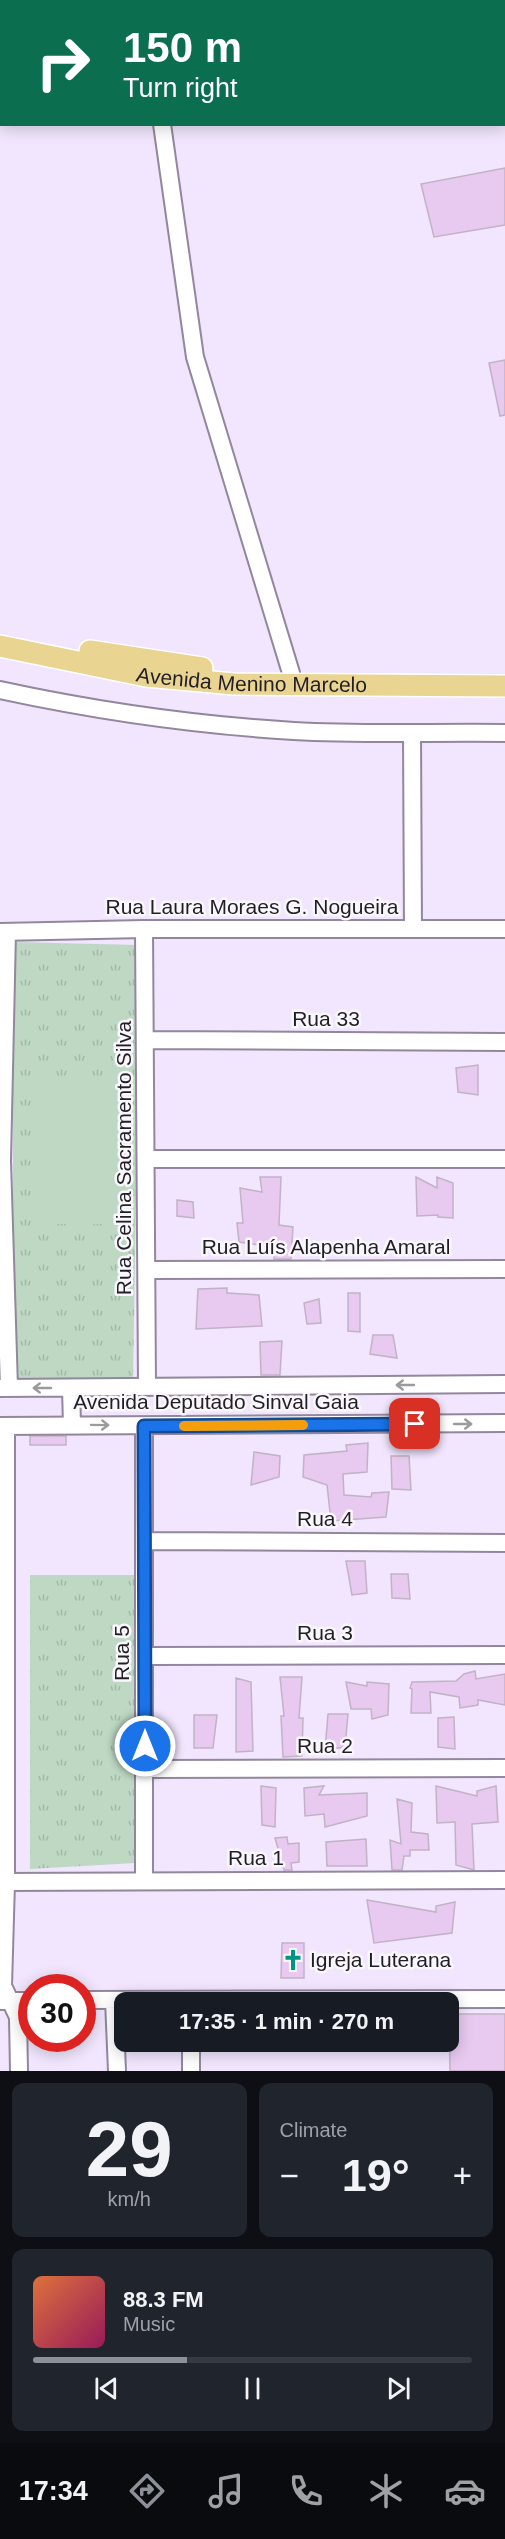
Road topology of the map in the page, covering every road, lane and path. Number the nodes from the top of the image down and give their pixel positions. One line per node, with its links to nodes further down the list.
1 (162, 126): 4 (street)
2 (0, 633): 4 (main road, Avenida Menino Marcelo)
3 (0, 646): 6 (main road, Avenida Menino Marcelo)
4 (291, 673): 5 (main road, Avenida Menino Marcelo)
5 (505, 674)
6 (505, 686)
7 (0, 690): 8 (street)
8 (412, 733): 9 (street); 11 (street)
9 (505, 733)
10 (144, 929): 11 (street, Rua Laura Moraes G. Nogueira); 13 (street, Rua Laura Moraes G. Nogueira); 14 (street, Rua Celina Sacramento Silva)
11 (413, 929): 12 (street, Rua Laura Moraes G. Nogueira)
12 (505, 929)
13 (4, 933): 15 (street)
14 (146, 1040): 16 (street, Rua 33); 17 (street, Rua Celina Sacramento Silva)
15 (3, 1041): 19 (street)
16 (505, 1042)
17 (148, 1159): 18 (street); 21 (street, Rua Celina Sacramento Silva)
18 (505, 1159)
19 (1, 1161): 22 (street)
20 (505, 1269): 21 (street, Rua Luís Alapenha Amaral)
21 (148, 1270): 24 (street, Rua Celina Sacramento Silva)
22 (3, 1271): 25 (street)
23 (505, 1384): 24 (street, Avenida Deputado Sinval Gaia, one-way to 24)
24 (147, 1387): 26 (street, Avenida Deputado Sinval Gaia)
25 (4, 1388): 26 (street, Avenida Deputado Sinval Gaia, one-way to 25)
26 (71, 1388): 28 (street)
27 (505, 1424): 30 (street, Avenida Deputado Sinval Gaia, one-way to 27)
28 (72, 1425): 29 (street, Avenida Deputado Sinval Gaia); 30 (street, Avenida Deputado Sinval Gaia, one-way to 30)
29 (3, 1426): 31 (street)
30 (144, 1426): 32 (street, Rua 5)
31 (3, 1540): 34 (street)
32 (144, 1540): 33 (street, Rua 4); 36 (street, Rua 5)
33 (505, 1543)
34 (3, 1655): 39 (street)
35 (505, 1655): 36 (street, Rua 3)
36 (145, 1656): 38 (street, Rua 5)
37 (505, 1768): 38 (street, Rua 2)
38 (145, 1769): 40 (street, Rua 5)
39 (3, 1772): 42 (street)
40 (144, 1880): 41 (street, Rua 1); 42 (street, Rua 1)
41 (505, 1880)
42 (3, 1882): 47 (street)
43 (459, 1999): 44 (street)
44 (505, 1999)
45 (96, 2000): 46 (street)
46 (114, 2000)
47 (5, 2001): 50 (street)
48 (116, 2052): 51 (street)
49 (191, 2052): 52 (street)
50 (19, 2071)
51 (117, 2071)
52 (191, 2071)

